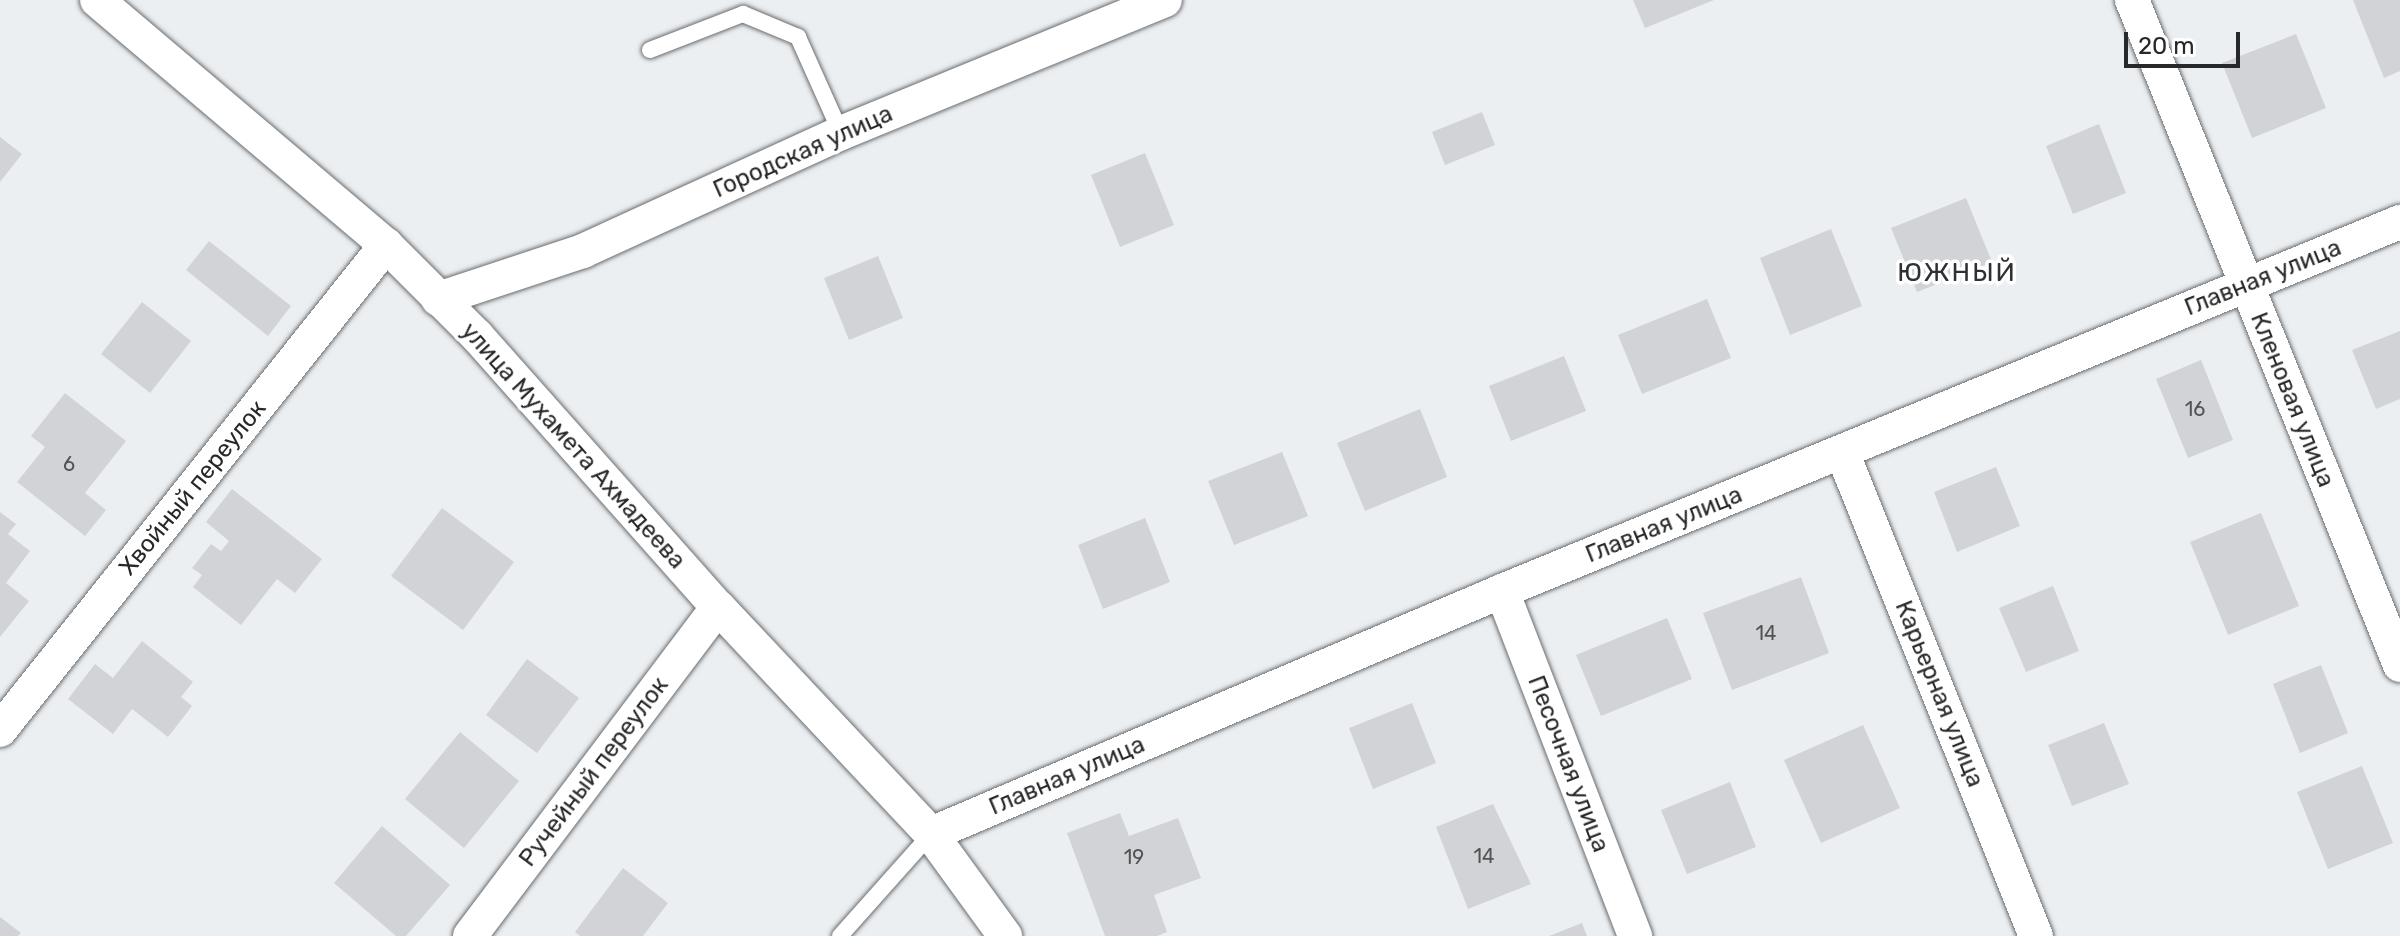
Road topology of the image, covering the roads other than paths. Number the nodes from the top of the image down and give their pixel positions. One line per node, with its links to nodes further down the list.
1 (97, 0): 7 (street, улица Мухамета Ахмадеева)
2 (1165, 0): 5 (street, Городская улица)
3 (2132, 0): 8 (street, Кленовая улица)
4 (650, 50): 5 (lane)
5 (841, 133): 9 (street, Городская улица)
6 (2400, 222): 8 (street, Главная улица)
7 (386, 245): 9 (street, улица Мухамета Ахмадеева); 14 (street, Хвойный переулок)
8 (2245, 286): 10 (street, Главная улица); 13 (street, Кленовая улица)
9 (438, 299): 12 (street, улица Мухамета Ахмадеева)
10 (1842, 452): 11 (street, Главная улица); 20 (street, Карьерная улица)
11 (1502, 591): 15 (street, Главная улица); 19 (street, Песочная улица)
12 (718, 607): 15 (street, улица Мухамета Ахмадеева); 16 (street, Ручейный переулок)
13 (2400, 665)
14 (0, 730)
15 (931, 834): 17 (lane); 18 (street, улица Мухамета Ахмадеева)
16 (470, 936)
17 (840, 936)
18 (1005, 936)
19 (1635, 936)
20 (2036, 936)

